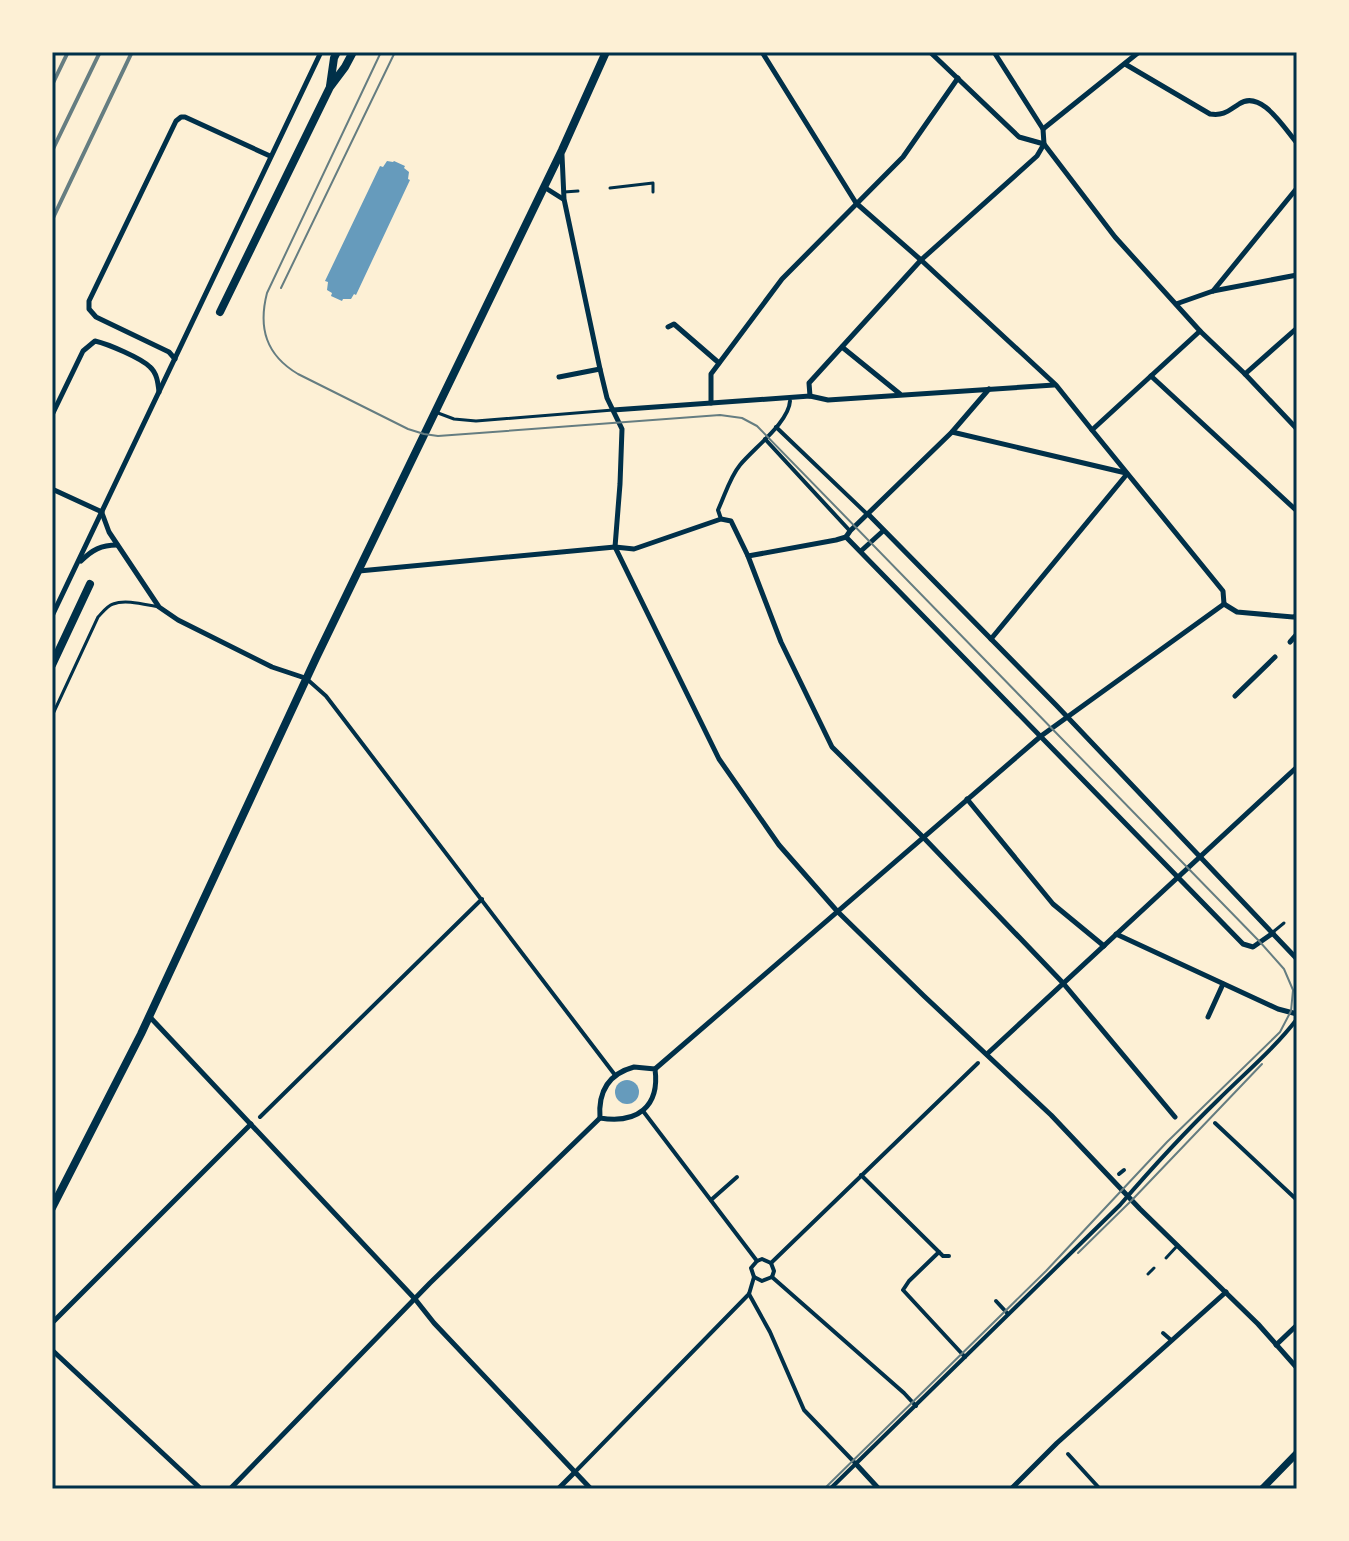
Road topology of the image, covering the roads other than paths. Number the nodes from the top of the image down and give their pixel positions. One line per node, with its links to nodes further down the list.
1 (321, 52): 16 (street)
2 (337, 52): 11 (main road)
3 (353, 52): 11 (main road)
4 (606, 52): 15 (main road)
5 (762, 52): 24 (street)
6 (930, 52): 10 (street)
7 (994, 52): 12 (street)
8 (1139, 52): 9 (street)
9 (1125, 64): 12 (street); 13 (street)
10 (958, 78): 14 (street); 24 (street)
11 (330, 87): 29 (main road)
12 (1043, 129): 14 (street)
13 (1297, 143)
14 (1044, 144): 25 (street); 28 (street)
15 (562, 150): 17 (main road); 21 (street)
16 (270, 156): 34 (street); 34 (street)
17 (543, 186): 23 (street); 48 (main road)
18 (610, 188): 22 (lane)
19 (1297, 188): 27 (street)
20 (578, 191): 21 (lane)
21 (564, 192): 23 (street)
22 (653, 192)
23 (564, 199): 36 (street)
24 (856, 203): 25 (street); 35 (street)
25 (921, 260): 33 (street); 40 (street)
26 (1297, 275): 27 (street)
27 (1213, 291): 28 (street)
28 (1176, 304): 32 (street)
29 (220, 312)
30 (668, 327): 35 (street)
31 (1297, 328): 37 (street)
32 (1200, 331): 37 (street); 38 (street)
33 (842, 347): 43 (street); 44 (street)
34 (175, 359): 42 (street)
35 (719, 363): 46 (street)
36 (600, 369): 39 (street); 47 (street)
37 (1245, 374): 51 (street)
38 (1151, 376): 52 (street); 57 (street)
39 (559, 377)
40 (1056, 385): 41 (street); 52 (street)
41 (989, 389): 43 (street); 53 (street)
42 (159, 393): 49 (street); 58 (street)
43 (901, 395): 44 (street)
44 (810, 396): 46 (street)
45 (790, 401): 50 (street)
46 (711, 403): 47 (street)
47 (613, 410): 48 (lane); 64 (street)
48 (434, 412): 68 (main road)
49 (52, 415)
50 (776, 427): 54 (street); 59 (street)
51 (1297, 429)
52 (1092, 430): 55 (street)
53 (952, 432): 55 (street); 59 (street)
54 (765, 439): 60 (street); 62 (street)
55 (1127, 474): 70 (street); 75 (street)
56 (52, 489): 58 (street)
57 (1297, 511)
58 (102, 512): 63 (street); 67 (street)
59 (868, 514): 61 (street); 62 (street)
60 (721, 519): 64 (street); 66 (street)
61 (883, 531): 65 (street); 75 (street)
62 (848, 534): 65 (street); 66 (street)
63 (118, 545): 67 (street); 71 (street)
64 (615, 547): 68 (street); 90 (street)
65 (861, 551): 83 (street)
66 (748, 556): 86 (street)
67 (76, 565): 72 (street)
68 (358, 571): 79 (main road)
69 (90, 584): 78 (main road)
70 (1224, 604): 73 (street); 82 (street)
71 (159, 607): 79 (street); 81 (lane)
72 (52, 616)
73 (1296, 618)
74 (1297, 634): 76 (street)
75 (990, 640): 82 (street)
76 (1290, 642)
77 (1275, 657): 80 (street)
78 (52, 665)
79 (306, 679): 89 (street); 98 (main road)
80 (1235, 696)
81 (52, 716)
82 (1066, 716): 83 (street); 87 (street)
83 (1041, 736): 85 (street); 88 (street)
84 (1297, 767): 87 (street)
85 (967, 799): 86 (street); 94 (street)
86 (923, 837): 90 (street); 96 (street)
87 (1199, 857): 88 (street); 92 (street)
88 (1178, 877): 92 (street); 93 (street)
89 (482, 899): 104 (street); 106 (street)
90 (837, 911): 101 (street); 103 (street)
91 (1284, 923): 92 (lane)
92 (1273, 932): 95 (street)
93 (1116, 934): 94 (street); 97 (street)
94 (1104, 946): 96 (street)
95 (1297, 959)
96 (1063, 983): 101 (street); 107 (street)
97 (1223, 984): 99 (street); 100 (street)
98 (149, 1015): 110 (street); 116 (main road)
99 (1297, 1016): 113 (street)
100 (1208, 1017)
101 (987, 1054): 113 (street)
102 (978, 1063): 111 (street)
103 (655, 1069): 104 (street); 105 (street)
104 (615, 1075): 108 (street)
105 (643, 1111): 108 (street); 114 (street)
106 (260, 1117)
107 (1175, 1117)
108 (600, 1118): 129 (street)
109 (1215, 1123): 115 (street)
110 (251, 1124): 129 (street); 132 (street)
111 (861, 1175): 118 (street); 122 (street)
112 (737, 1177): 114 (street)
113 (1128, 1196): 117 (street); 131 (street)
114 (711, 1200): 121 (street)
115 (1297, 1200)
116 (52, 1208)
117 (1178, 1245): 120 (lane); 127 (street)
118 (939, 1252): 119 (street); 138 (street)
119 (949, 1256)
120 (1166, 1258)
121 (757, 1261): 122 (street); 125 (street)
122 (771, 1263): 126 (street)
123 (1154, 1268): 124 (lane)
124 (1148, 1274)
125 (754, 1277): 126 (street); 128 (street)
126 (772, 1277): 140 (street)
127 (1226, 1292): 135 (street); 136 (street)
128 (749, 1294): 143 (street); 144 (street)
129 (415, 1299): 144 (street); 146 (street)
130 (996, 1301): 131 (street)
131 (1008, 1315): 138 (street)
132 (52, 1323)
133 (1297, 1325): 136 (street)
134 (1163, 1333): 135 (street)
135 (1171, 1340): 151 (street)
136 (1276, 1345): 139 (street)
137 (52, 1350): 145 (street)
138 (965, 1357): 140 (street)
139 (1297, 1368)
140 (916, 1406): 143 (street)
141 (1297, 1453): 153 (street)
142 (1068, 1454): 152 (street)
143 (856, 1464): 149 (street); 150 (street)
144 (575, 1472): 147 (street); 148 (street)
145 (201, 1489)
146 (230, 1489)
147 (558, 1489)
148 (591, 1489)
149 (830, 1489)
150 (879, 1489)
151 (1011, 1489)
152 (1100, 1489)
153 (1262, 1489)

